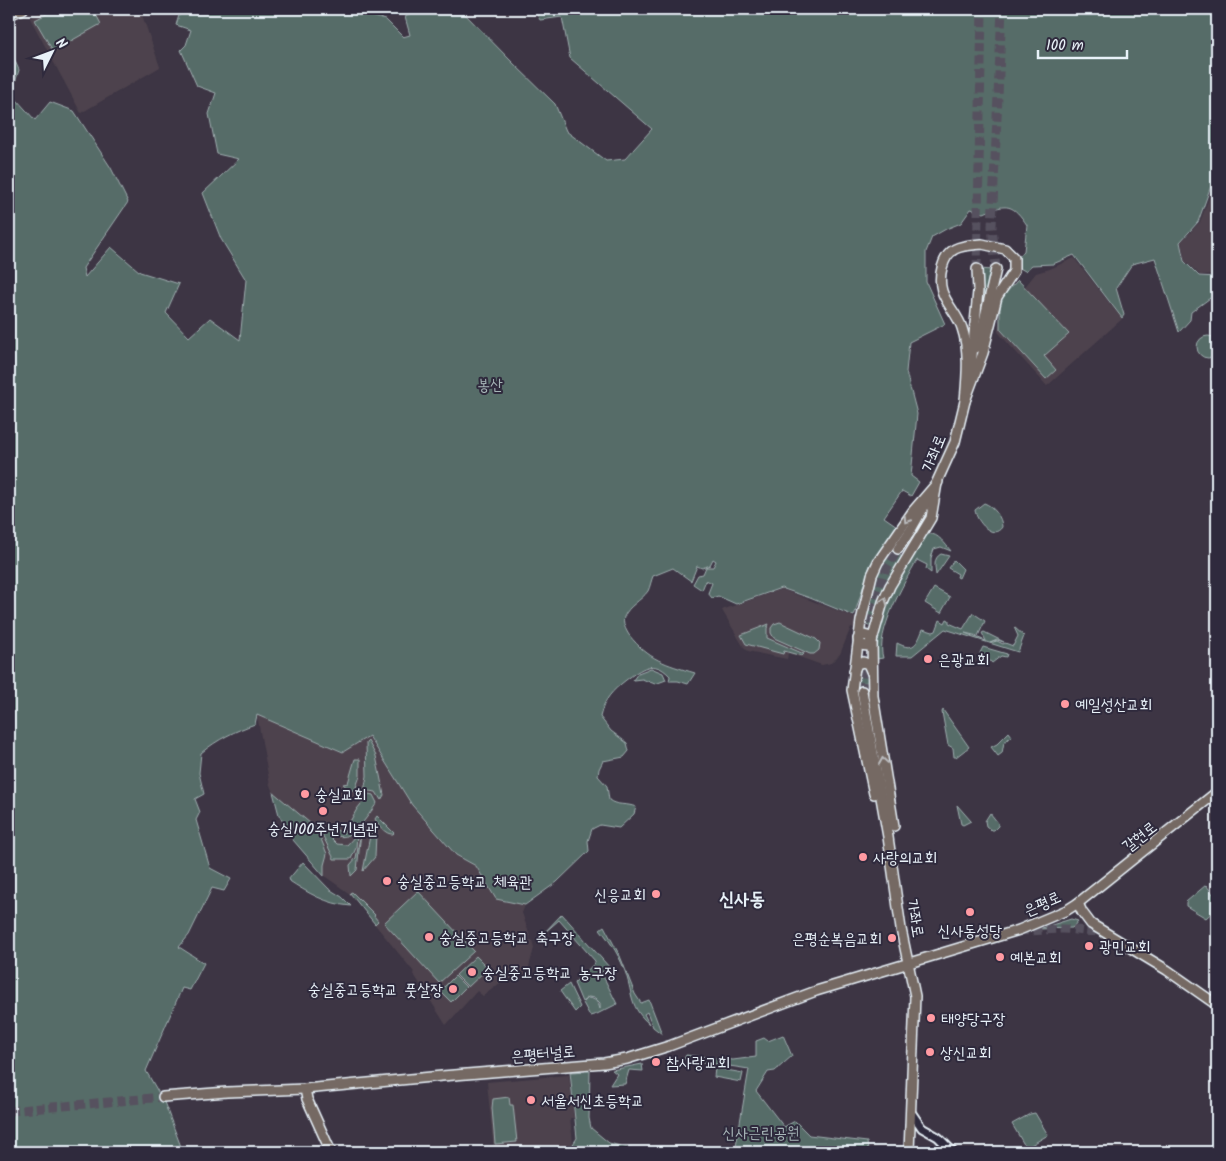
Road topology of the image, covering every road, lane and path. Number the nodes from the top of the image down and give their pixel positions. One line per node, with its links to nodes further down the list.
1 (23, 9): 2 (main road)
2 (9, 15)
3 (977, 269): 5 (main road, 가좌로)
4 (996, 269): 5 (main road, 가좌로)
5 (972, 360): 6 (main road, 가좌로)
6 (965, 402): 6 (main road); 7 (main road, 가좌로)
7 (938, 482): 8 (main road, 가좌로); 9 (main road, one-way to 9); 10 (main road, one-way to 7)
8 (898, 549)
9 (861, 621): 10 (main road); 11 (main road)
10 (878, 622): 12 (main road)
11 (858, 639): 12 (main road); 13 (main road)
12 (872, 642): 14 (main road)
13 (853, 676): 14 (main road); 17 (main road)
14 (873, 678): 17 (main road, one-way to 14)
15 (862, 691): 17 (main road, 가좌로)
16 (1217, 792): 18 (main road, 갈현로)
17 (890, 827): 19 (main road, 가좌로)
18 (1078, 903): 19 (main road, 은평로); 20 (main road, 은평로)
19 (909, 963): 21 (main road, 은평터널로); 23 (main road, 가좌로)
20 (1217, 1005)
21 (305, 1089): 22 (main road, 은평터널로); 24 (main road)
22 (163, 1097)
23 (911, 1112): 25 (main road, 가좌로); 26 (street)
24 (331, 1152)
25 (908, 1152)
26 (953, 1152)

